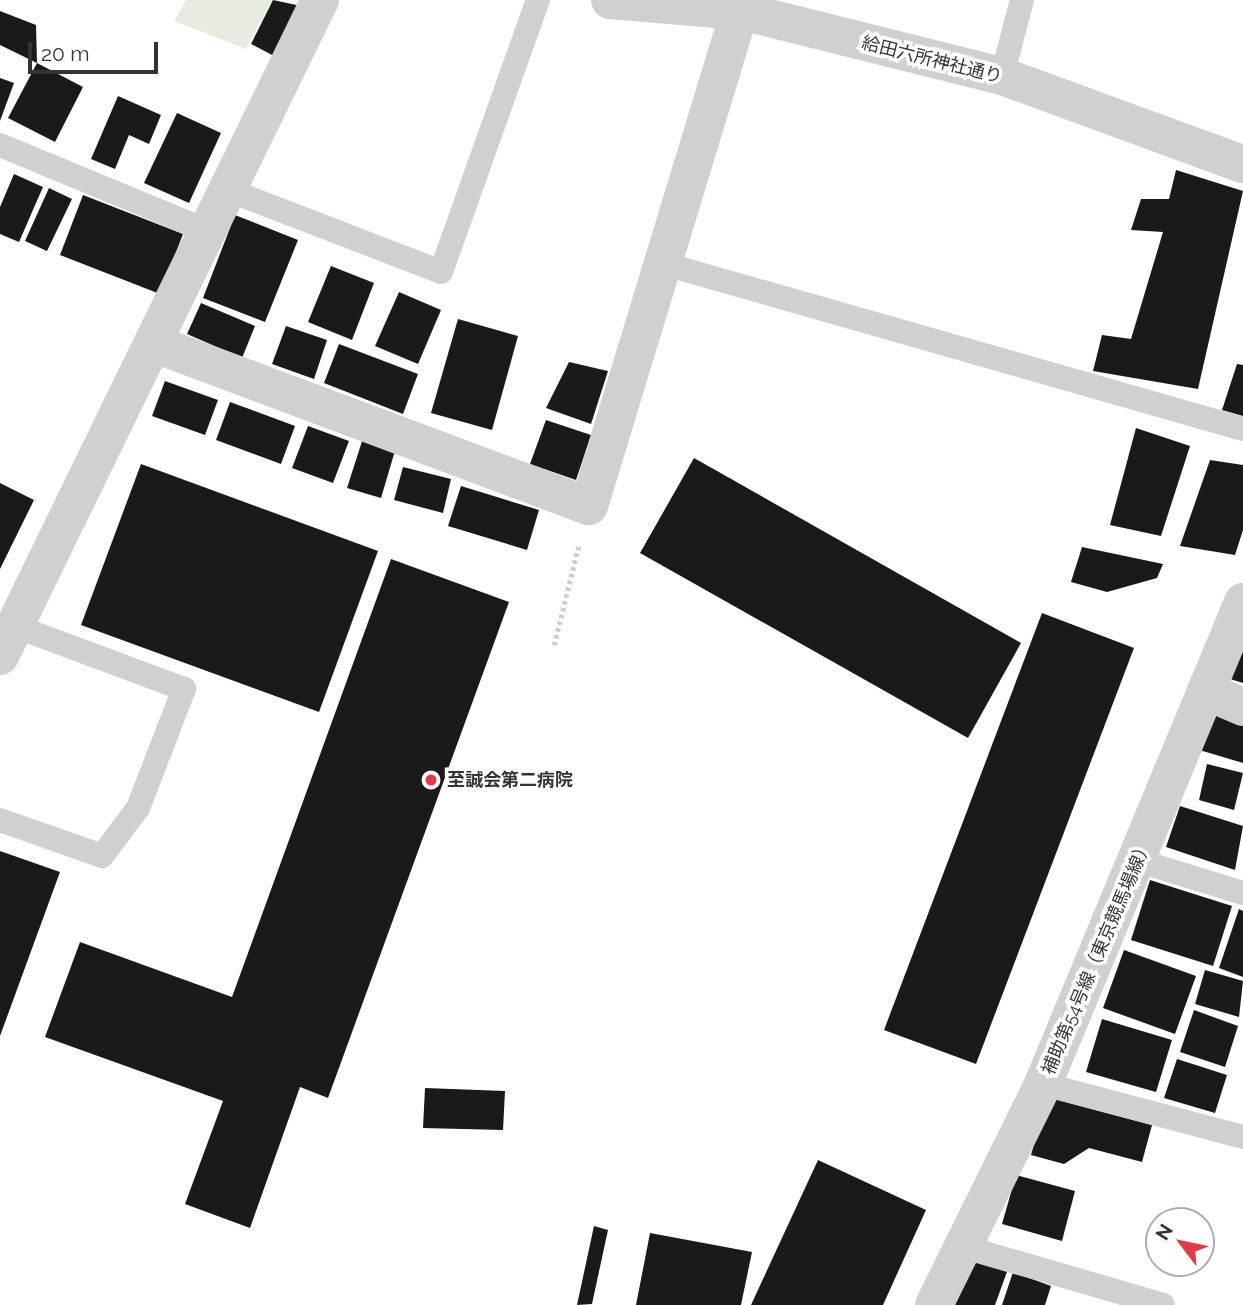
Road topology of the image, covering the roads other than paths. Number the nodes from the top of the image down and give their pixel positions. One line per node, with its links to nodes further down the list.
1 (320, 0): 9 (street)
2 (538, 0): 9 (lane)
3 (610, 0): 5 (street, 給田六所神社通り)
4 (1021, 0): 6 (lane)
5 (742, 5): 6 (street, 給田六所神社通り); 11 (street)
6 (1002, 76): 8 (street, 給田六所神社通り)
7 (0, 145): 10 (lane)
8 (1243, 164)
9 (226, 189): 10 (street)
10 (208, 231): 12 (street)
11 (661, 263): 12 (street); 13 (lane)
12 (155, 344): 15 (street)
13 (1243, 429)
14 (1243, 602): 16 (street, 補助第54号線（東京競馬場線）)
15 (7, 641): 18 (lane)
16 (1206, 691): 17 (street); 19 (street, 補助第54号線（東京競馬場線）)
17 (1243, 707)
18 (0, 820)
19 (1139, 861): 20 (lane); 21 (street, 補助第54号線（東京競馬場線）)
20 (1243, 893)
21 (1043, 1084): 22 (lane); 23 (street, 補助第54号線（東京競馬場線）)
22 (1243, 1137)
23 (964, 1247): 24 (street, 補助第54号線（東京競馬場線）); 25 (lane)
24 (934, 1305)
25 (1163, 1305)

